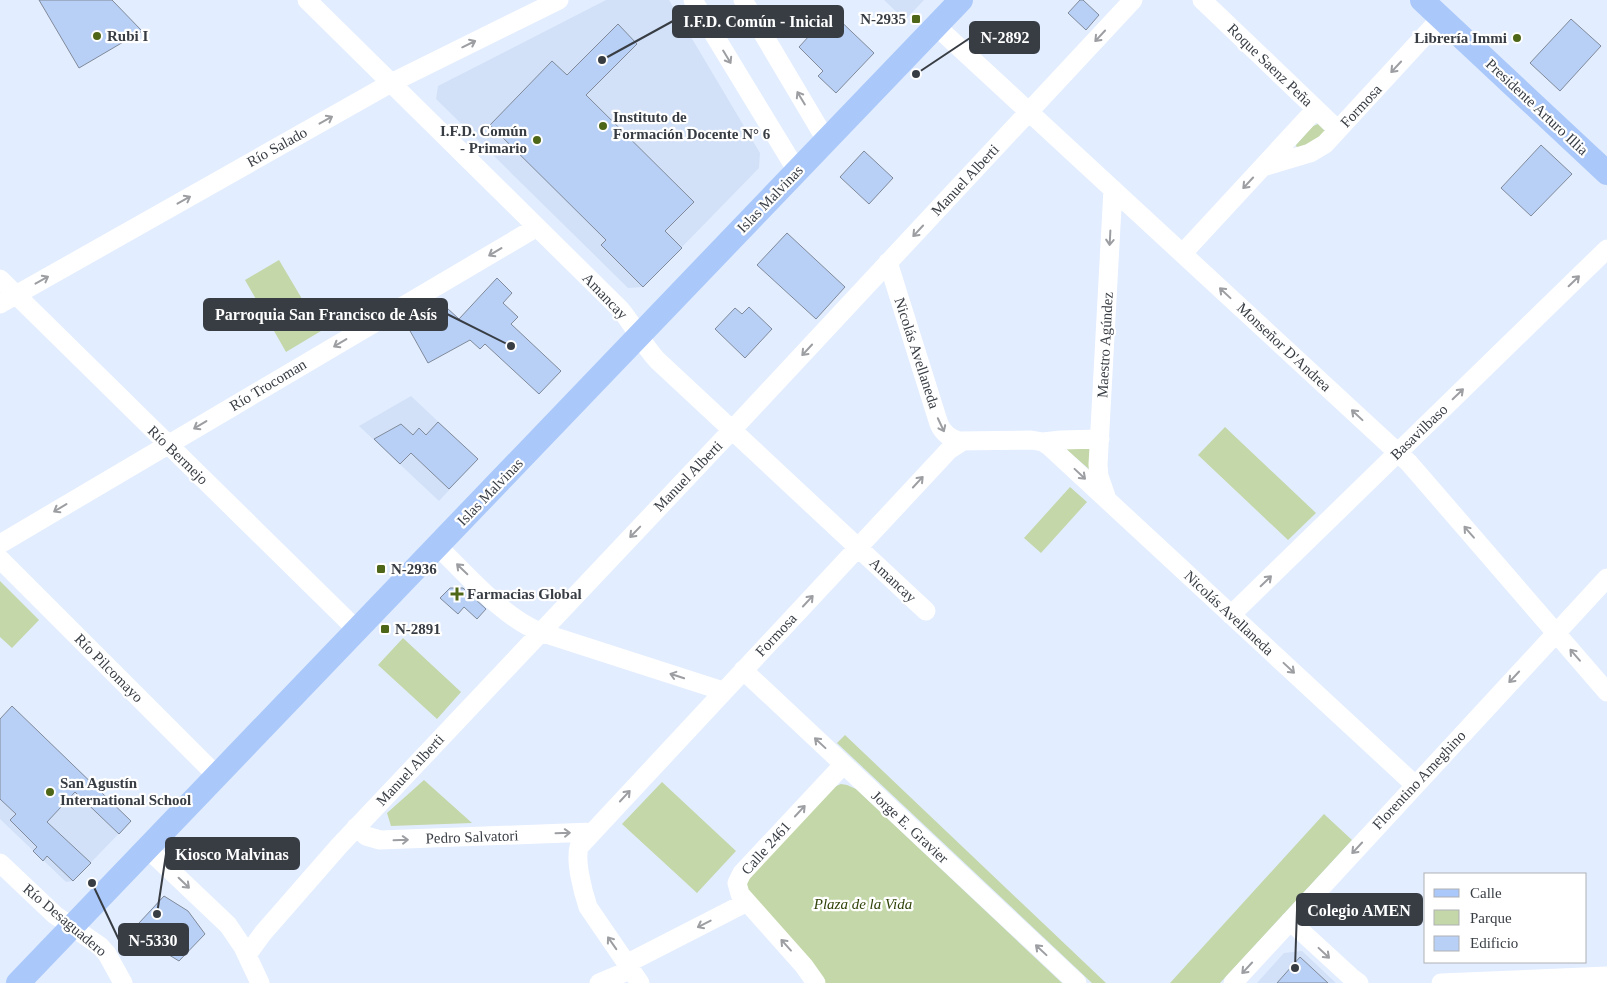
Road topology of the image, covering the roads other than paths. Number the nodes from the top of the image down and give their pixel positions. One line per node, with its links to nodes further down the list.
1 (307, 0): 11 (street, Amancay)
2 (559, 0): 11 (street, Río Salado, one-way to 2)
3 (693, 0): 17 (street, one-way to 17)
4 (743, 0): 15 (street, one-way to 4)
5 (961, 0): 10 (main road, Islas Malvinas)
6 (1133, 0): 13 (street, Manuel Alberti, one-way to 13)
7 (1202, 0): 12 (street, Roque Saenz Peña)
8 (1422, 0): 9 (main road, Presidente Arturo Illia)
9 (1441, 18): 14 (street, Formosa, one-way to 14); 18 (main road, Presidente Arturo Illia)
10 (936, 26): 13 (street, Monseñor D'Andrea); 15 (main road, Islas Malvinas)
11 (391, 83): 20 (street, Amancay); 25 (street, Río Salado, one-way to 11)
12 (1316, 109): 14 (street, Roque Saenz Peña); 16 (street, Formosa)
13 (1029, 112): 19 (street, Monseñor D'Andrea); 23 (street, Manuel Alberti, one-way to 23)
14 (1338, 130): 16 (street, Formosa)
15 (826, 140): 17 (main road, Islas Malvinas)
16 (1263, 167): 22 (street, Formosa, one-way to 22)
17 (797, 171): 26 (main road, Islas Malvinas)
18 (1607, 173)
19 (1113, 189): 22 (street, Monseñor D'Andrea); 28 (street, Maestro Agúndez, one-way to 28)
20 (537, 227): 26 (street, Amancay); 31 (street, Río Trocoman, one-way to 31)
21 (1607, 249): 32 (street, Basavilbaso, one-way to 21)
22 (1183, 253): 32 (street, Monseñor D'Andrea, one-way to 22)
23 (888, 262): 27 (street, Manuel Alberti, one-way to 27); 29 (street, Nicolás Avellaneda, one-way to 29)
24 (0, 279): 25 (street, Río Bermejo)
25 (8, 299): 31 (street, Río Bermejo)
26 (638, 336): 27 (street, Amancay); 35 (main road, Islas Malvinas)
27 (732, 430): 36 (street, Amancay); 42 (street, Manuel Alberti, one-way to 42)
28 (1100, 438): 30 (street); 33 (street, Maestro Agúndez)
29 (964, 441): 30 (street); 36 (street, Formosa, one-way to 29)
30 (1043, 442): 33 (street, Nicolás Avellaneda, one-way to 33)
31 (167, 444): 34 (street, Río Trocoman, one-way to 34); 41 (street, Río Bermejo)
32 (1398, 453): 40 (street, Basavilbaso, one-way to 32); 43 (street, Monseñor D'Andrea, one-way to 32)
33 (1107, 500): 40 (street, Nicolás Avellaneda)
34 (0, 544)
35 (438, 546): 41 (main road, Islas Malvinas); 42 (street, one-way to 35)
36 (858, 547): 39 (street, Amancay); 44 (street, Formosa, one-way to 36)
37 (0, 559): 48 (street, Río Pilcomayo)
38 (1607, 578): 43 (street, Florentino Ameghino)
39 (926, 611)
40 (1231, 615): 49 (street, Nicolás Avellaneda, one-way to 49)
41 (357, 630): 48 (main road, Islas Malvinas)
42 (540, 632): 45 (street, one-way to 42); 50 (street, Manuel Alberti)
43 (1555, 632): 46 (street, Monseñor D'Andrea, one-way to 43); 49 (street, Florentino Ameghino, one-way to 49)
44 (743, 670): 45 (street, Formosa); 47 (street, Jorge E. Gravier, one-way to 44)
45 (723, 691): 51 (street, Formosa, one-way to 45)
46 (1607, 692)
47 (843, 765): 54 (street, Calle 2461, one-way to 47); 65 (street, Jorge E. Gravier, one-way to 47)
48 (217, 776): 52 (main road, Islas Malvinas)
49 (1414, 785): 55 (street, Florentino Ameghino, one-way to 55)
50 (356, 827): 51 (street, Pedro Salvatori, one-way to 51); 57 (street, Manuel Alberti)
51 (592, 832): 58 (street, one-way to 51)
52 (148, 849): 56 (main road, Islas Malvinas); 57 (street, one-way to 57)
53 (0, 863): 56 (street, Río Desaguadero)
54 (747, 902): 58 (street, one-way to 58); 64 (street, one-way to 54)
55 (1290, 921): 66 (street, Florentino Ameghino, one-way to 66); 67 (street, one-way to 67)
56 (73, 927): 60 (main road, Islas Malvinas); 61 (street, Río Desaguadero)
57 (247, 955): 62 (street)
58 (632, 972): 63 (street)
59 (1607, 976): 68 (street)
60 (18, 983)
61 (123, 983)
62 (260, 983)
63 (599, 983)
64 (816, 983)
65 (1077, 983)
66 (1233, 983)
67 (1359, 983)
68 (1441, 983)

